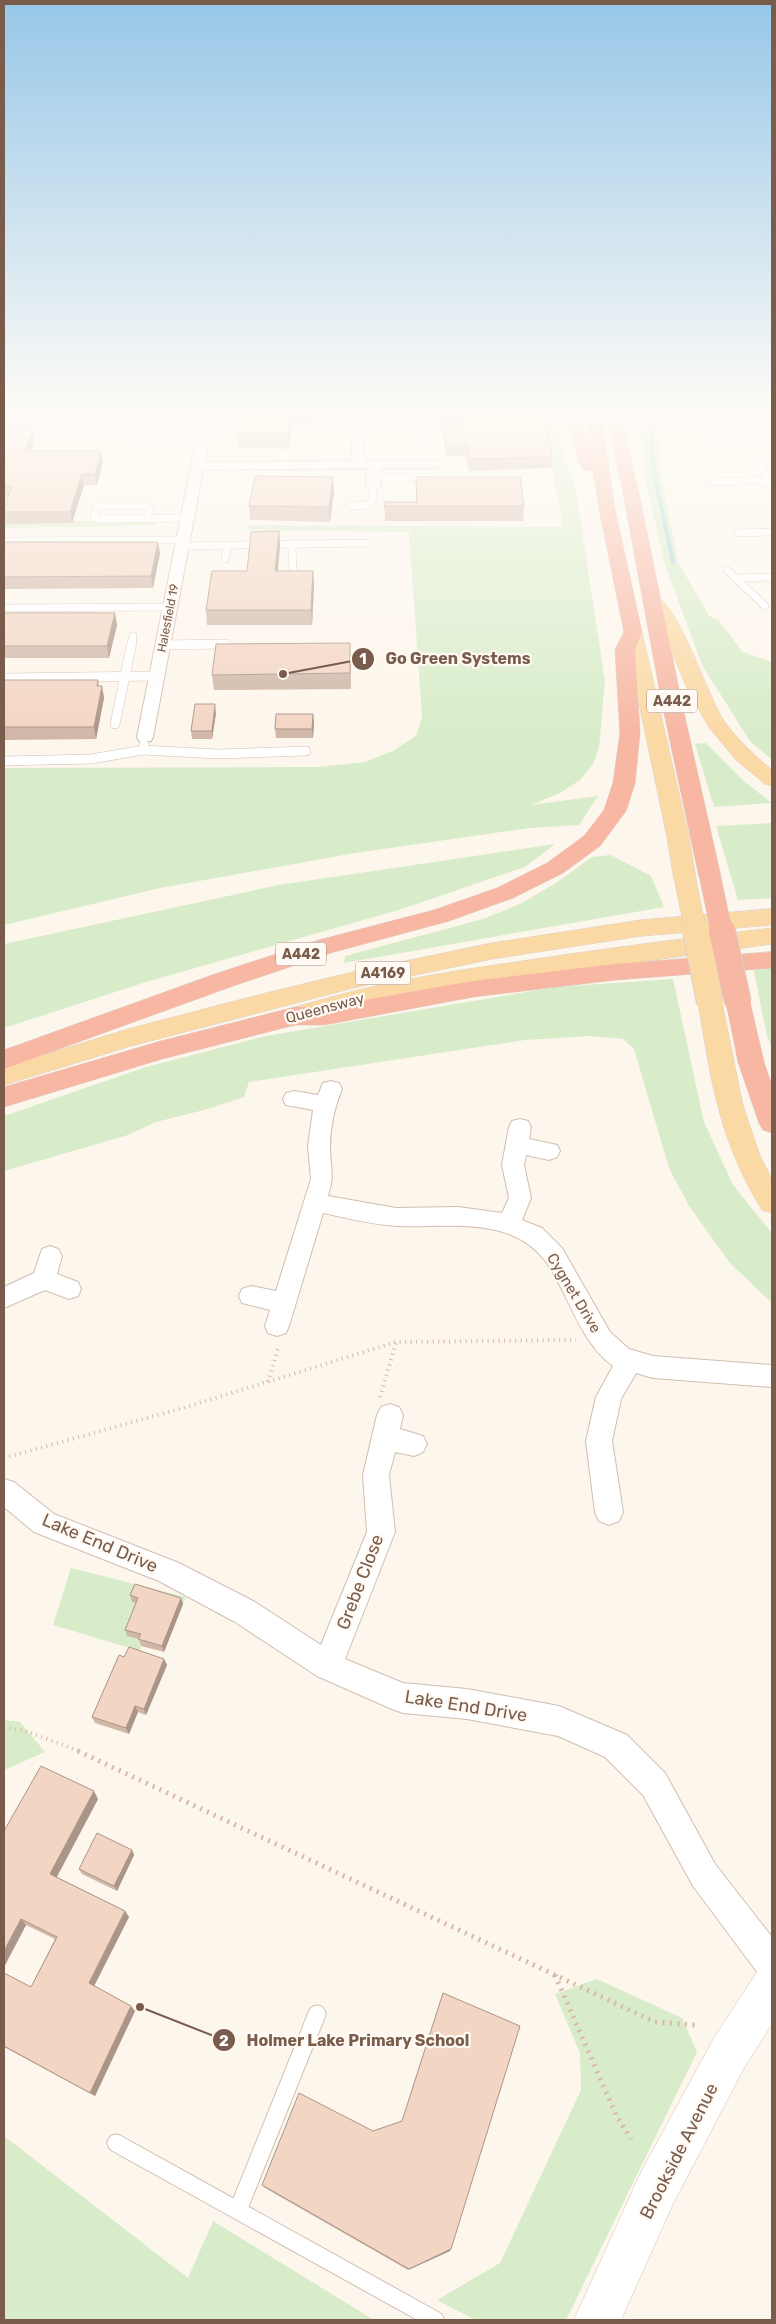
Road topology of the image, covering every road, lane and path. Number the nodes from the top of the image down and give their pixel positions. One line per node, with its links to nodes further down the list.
1 (187, 519): 7 (street, Halesfield 19)
2 (609, 519): 20 (highway, A442)
3 (636, 519): 16 (highway, A442)
4 (772, 532): 5 (lane)
5 (738, 533)
6 (4, 541): 7 (lane)
7 (182, 543): 10 (lane); 18 (street, Halesfield 19)
8 (368, 543): 9 (lane)
9 (292, 544): 10 (lane); 13 (lane)
10 (228, 546): 11 (lane)
11 (225, 559)
12 (728, 570): 15 (lane)
13 (292, 572)
14 (772, 576): 15 (lane)
15 (735, 578): 17 (lane)
16 (652, 599): 31 (main road); 40 (highway, A442, bridge)
17 (765, 606)
18 (170, 607): 19 (lane); 23 (street, Halesfield 19)
19 (4, 608)
20 (633, 632): 36 (highway, A442); 42 (main road, bridge)
21 (133, 636): 24 (lane)
22 (226, 644): 23 (lane)
23 (163, 645): 25 (street, Halesfield 19)
24 (125, 676): 25 (lane); 26 (lane); 27 (lane)
25 (157, 676): 28 (street, Halesfield 19)
26 (4, 678)
27 (115, 724)
28 (144, 743): 29 (lane); 30 (lane)
29 (306, 751)
30 (4, 761)
31 (772, 780)
32 (772, 918): 37 (main road, Queensway / A4169)
33 (772, 936): 35 (main road, Queensway / A4169)
34 (772, 960): 35 (highway)
35 (295, 1016): 38 (highway, Queensway)
36 (4, 1060)
37 (4, 1076)
38 (4, 1097)
39 (294, 1099): 43 (street)
40 (772, 1123)
41 (549, 1151): 44 (street)
42 (772, 1202)
43 (316, 1203): 44 (street, Cygnet Drive); 50 (street)
44 (508, 1225): 52 (street, Cygnet Drive)
45 (50, 1256): 46 (street)
46 (44, 1279): 47 (street); 49 (street)
47 (69, 1289)
48 (251, 1296): 50 (street)
49 (4, 1298)
50 (284, 1303): 51 (street)
51 (277, 1326): 56 (path)
52 (601, 1340): 53 (path); 54 (street, Cygnet Drive)
53 (396, 1342): 56 (path); 57 (path)
54 (630, 1360): 55 (street, Cygnet Drive); 61 (street)
55 (772, 1376)
56 (268, 1382): 59 (path)
57 (387, 1426): 58 (street); 62 (street, Grebe Close)
58 (414, 1444)
59 (4, 1458)
60 (4, 1491): 62 (street, Lake End Drive)
61 (609, 1512)
62 (327, 1666): 64 (street, Lake End Drive)
63 (4, 1728): 65 (path)
64 (772, 1964)
65 (555, 1975): 68 (path); 69 (path)
66 (772, 1987): 73 (street, Brookside Avenue)
67 (317, 2014): 71 (lane)
68 (696, 2025)
69 (631, 2139)
70 (116, 2143): 71 (lane)
71 (238, 2210): 72 (lane)
72 (435, 2320)
73 (597, 2320)

